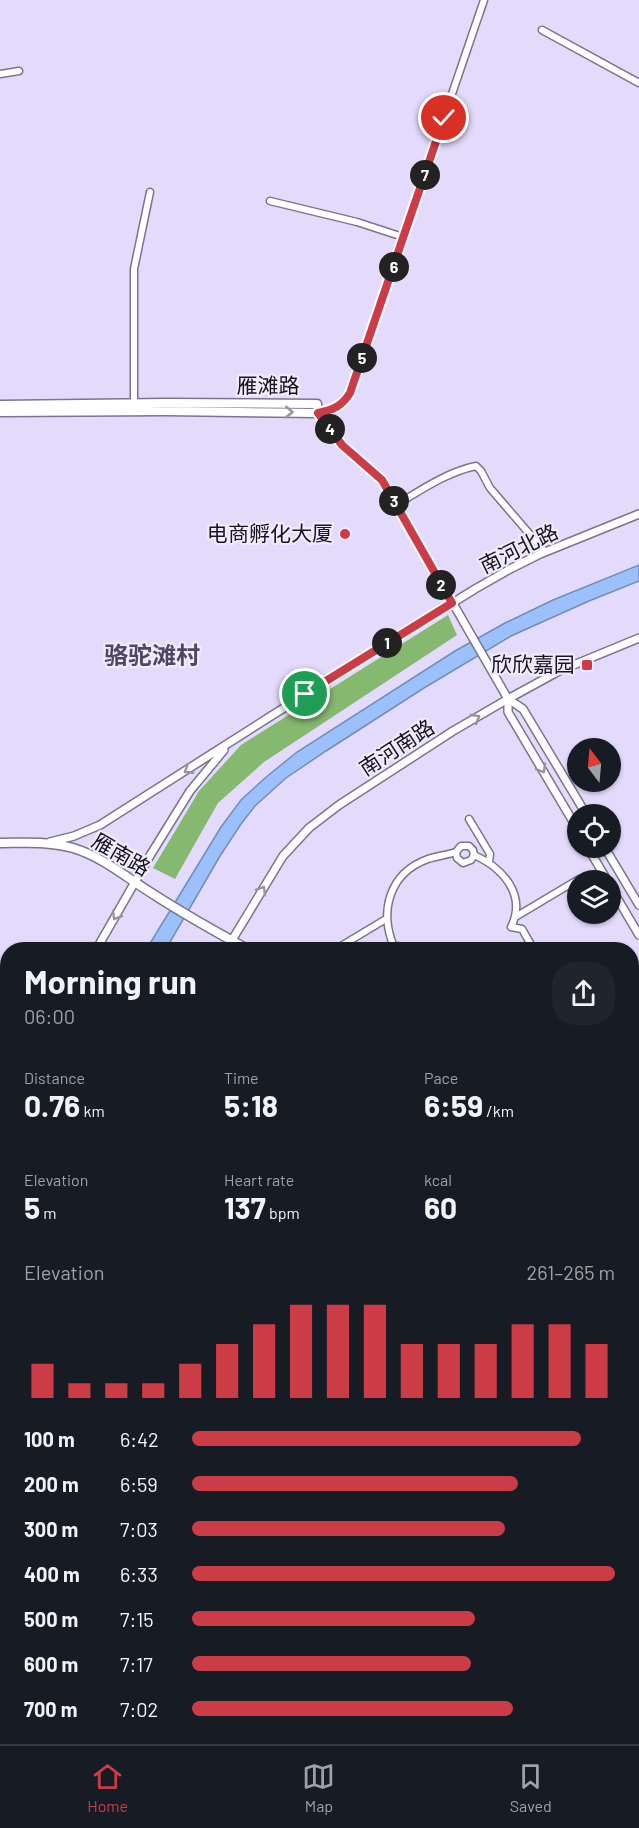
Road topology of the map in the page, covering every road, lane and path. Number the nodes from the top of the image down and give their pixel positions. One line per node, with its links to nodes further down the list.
1 (484, 0): 8 (street)
2 (542, 30): 5 (street)
3 (19, 71): 4 (street)
4 (0, 74)
5 (639, 83)
6 (150, 192): 9 (street)
7 (270, 201): 8 (street)
8 (403, 237): 11 (street)
9 (134, 403): 10 (main road, 雁滩路); 11 (main road, 雁滩路)
10 (0, 405): 11 (main road, 雁滩路, one-way to 11)
11 (318, 413): 12 (street)
12 (396, 504): 14 (street); 15 (street)
13 (639, 514): 14 (street, 南河北路)
14 (545, 552): 15 (street, 南河北路)
15 (452, 603): 17 (street); 18 (street, 南河北路)
16 (639, 638): 17 (street, 南河南路)
17 (508, 699): 19 (street); 20 (street, one-way to 20); 35 (street, 南河南路, one-way to 17)
18 (237, 739): 23 (street, 南河北路, one-way to 23); 28 (street, 南河北路)
19 (579, 804)
20 (567, 811)
21 (469, 819): 27 (street)
22 (0, 843): 23 (main road, 雁南路)
23 (38, 843): 28 (main road, 雁南路)
24 (456, 852): 25 (street); 25 (street); 33 (street)
25 (474, 855): 27 (street)
26 (611, 858): 30 (street)
27 (489, 862): 32 (street)
28 (135, 883): 35 (main road, 雁南路); 36 (street, 南河北路, one-way to 36)
29 (567, 886): 32 (street)
30 (639, 904)
31 (621, 905): 34 (street)
32 (517, 916): 40 (street)
33 (386, 919): 38 (street); 39 (street)
34 (639, 935)
35 (231, 940): 37 (main road, 雁南路)
36 (101, 942)
37 (235, 942)
38 (348, 942)
39 (391, 942)
40 (529, 942)

